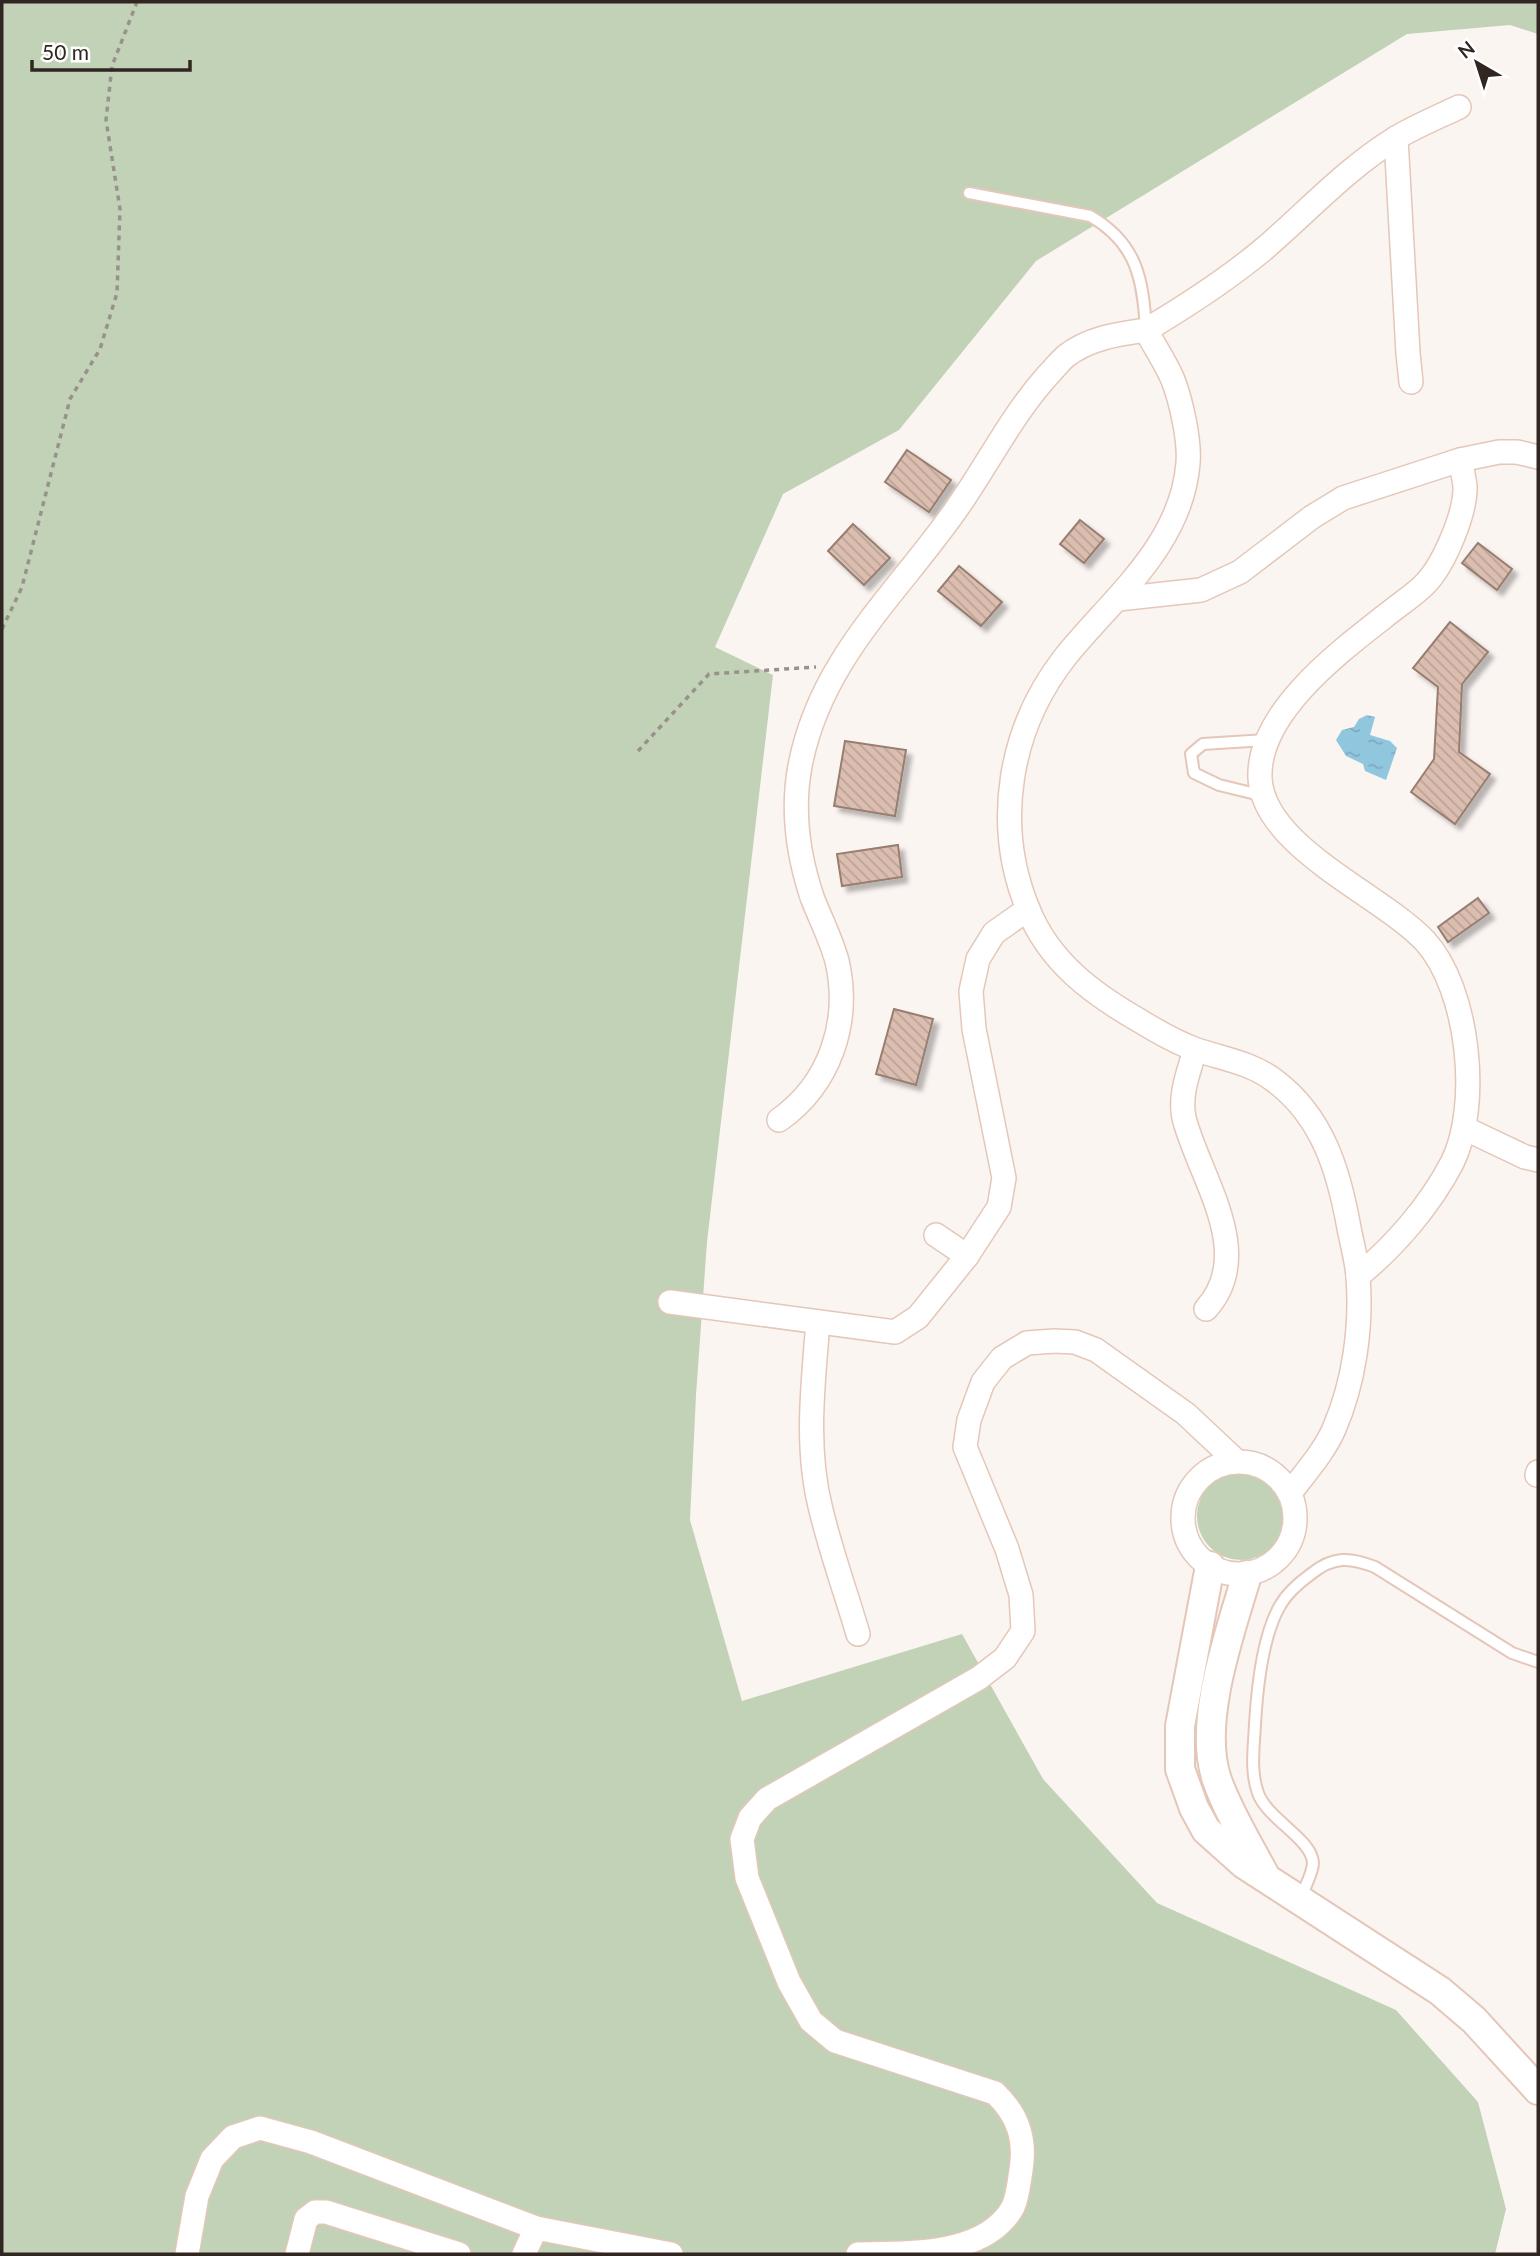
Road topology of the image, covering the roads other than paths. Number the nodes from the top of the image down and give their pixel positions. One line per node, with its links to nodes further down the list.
1 (1458, 107): 2 (street)
2 (1396, 138): 4 (street); 5 (street)
3 (969, 193): 4 (lane)
4 (1146, 330): 8 (street); 13 (street)
5 (1411, 382)
6 (1538, 457): 7 (street)
7 (1460, 460): 8 (street); 9 (street)
8 (1118, 599): 11 (street)
9 (1266, 740): 10 (street); 10 (lane)
10 (1264, 796): 14 (street)
11 (1028, 909): 12 (street); 17 (street)
12 (1195, 1050): 18 (street); 20 (street)
13 (779, 1120)
14 (1464, 1128): 15 (street); 18 (street)
15 (1538, 1160)
16 (936, 1235): 17 (street)
17 (967, 1256): 21 (street)
18 (1358, 1276): 23 (street)
19 (670, 1302): 21 (street)
20 (1206, 1309)
21 (818, 1322): 26 (street)
22 (1236, 1461): 23 (street); 24 (street); 37 (street)
23 (1290, 1493): 25 (street)
24 (1210, 1566): 25 (street); 28 (street)
25 (1247, 1575): 28 (street)
26 (858, 1634)
27 (1538, 1662): 29 (lane)
28 (1266, 1879): 29 (street)
29 (1300, 1901): 30 (street)
30 (1538, 2090)
31 (536, 2228): 32 (street); 35 (street); 36 (street)
32 (187, 2254)
33 (297, 2254): 34 (street)
34 (459, 2254)
35 (524, 2254)
36 (671, 2254)
37 (858, 2254)

